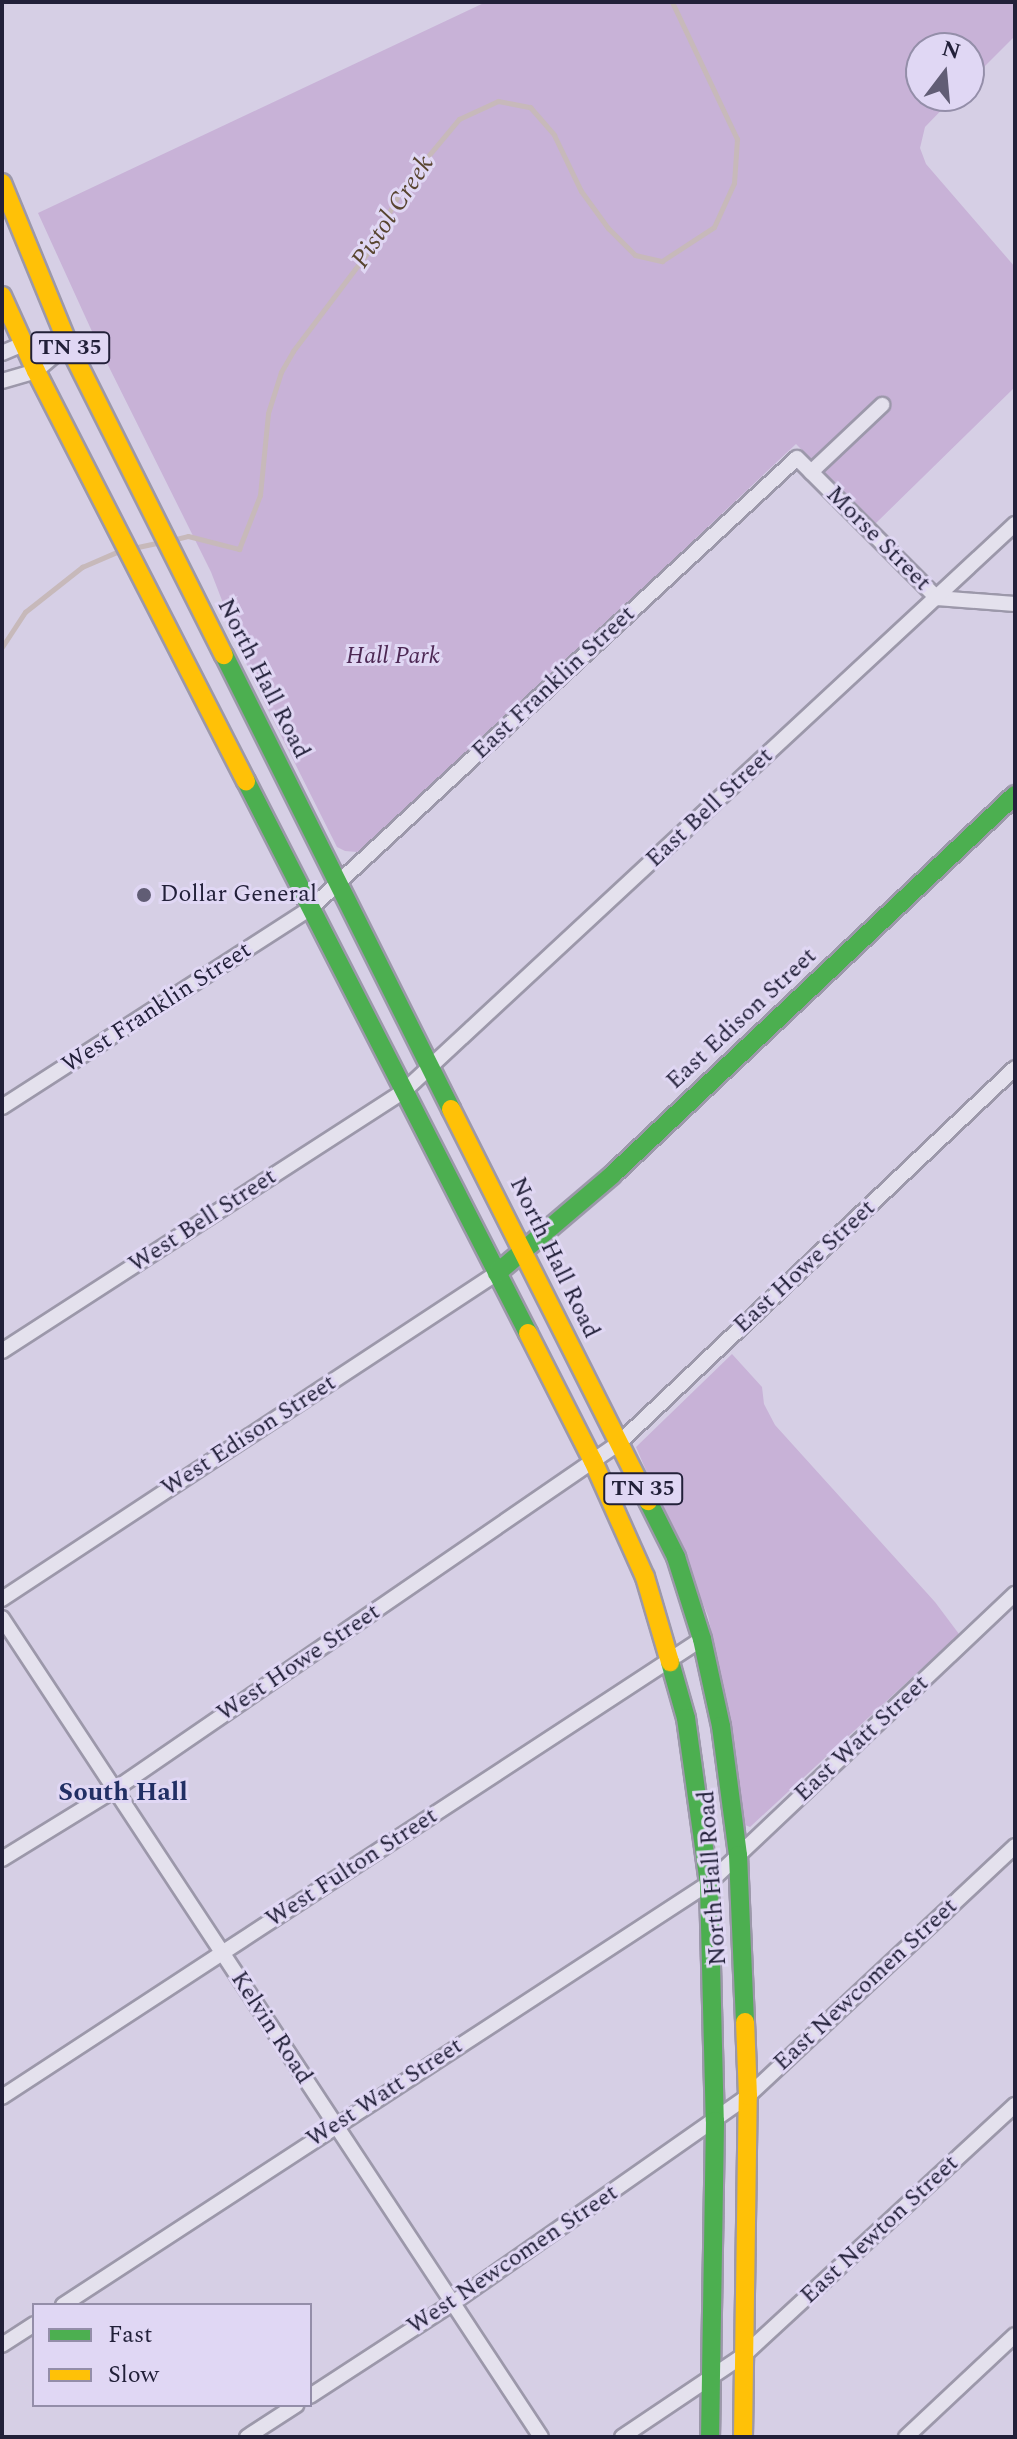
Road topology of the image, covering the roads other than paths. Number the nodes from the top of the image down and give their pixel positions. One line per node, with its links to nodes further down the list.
1 (2, 183): 4 (main road, North Hall Road / TN 35)
2 (2, 296): 3 (main road, North Hall Road / TN 35)
3 (23, 344): 4 (street); 5 (street); 6 (main road, North Hall Road / TN 35)
4 (68, 344): 6 (street); 15 (main road, North Hall Road / TN 35)
5 (2, 353)
6 (36, 371): 7 (street); 16 (main road, North Hall Road / TN 35)
7 (2, 381)
8 (882, 405): 10 (street)
9 (797, 458): 10 (street, Morse Street); 15 (street, East Franklin Street)
10 (811, 472): 12 (street, Morse Street)
11 (1015, 524): 12 (street, East Bell Street)
12 (937, 598): 13 (street, Morse Street); 17 (street, East Bell Street)
13 (1015, 604)
14 (1015, 795): 21 (main road, East Edison Street)
15 (338, 882): 16 (street, East Franklin Street); 17 (main road, North Hall Road / TN 35)
16 (311, 908): 19 (main road, North Hall Road / TN 35); 20 (street, West Franklin Street)
17 (430, 1067): 19 (street, East Bell Street); 21 (main road, North Hall Road / TN 35)
18 (1015, 1068): 24 (street, East Howe Street)
19 (404, 1091): 22 (main road, North Hall Road / TN 35); 23 (street, West Bell Street)
20 (2, 1107)
21 (525, 1253): 22 (main road, East Edison Street); 24 (main road, North Hall Road / TN 35)
22 (497, 1273): 25 (main road, North Hall Road / TN 35); 27 (street, West Edison Street)
23 (2, 1351)
24 (619, 1443): 25 (street, East Howe Street); 29 (main road, North Hall Road / TN 35)
25 (593, 1461): 30 (main road, North Hall Road / TN 35); 31 (street, West Howe Street)
26 (1015, 1594): 33 (street, East Watt Street)
27 (2, 1599)
28 (2, 1618): 31 (street, Kelvin Road)
29 (702, 1639): 30 (street, West Fulton Street); 33 (main road, North Hall Road / TN 35)
30 (671, 1659): 35 (main road, North Hall Road / TN 35); 36 (street, West Fulton Street)
31 (114, 1790): 34 (street, West Howe Street); 36 (street, Kelvin Road)
32 (1015, 1846): 37 (street, East Newcomen Street)
33 (738, 1855): 35 (street, East Watt Street); 37 (main road, North Hall Road / TN 35)
34 (2, 1859)
35 (709, 1883): 40 (main road, North Hall Road / TN 35); 41 (street, West Watt Street)
36 (222, 1953): 38 (street, West Fulton Street); 41 (street, Kelvin Road)
37 (748, 2096): 40 (street, East Newcomen Street); 47 (main road, North Hall Road / TN 35)
38 (2, 2097)
39 (1015, 2105): 47 (street, East Newton Street)
40 (715, 2121): 42 (street, West Newcomen Street); 48 (main road, North Hall Road / TN 35)
41 (334, 2126): 42 (street, Kelvin Road); 43 (street, West Watt Street)
42 (454, 2302): 49 (street, West Newcomen Street); 52 (street, Kelvin Road)
43 (66, 2303)
44 (32, 2325): 46 (street)
45 (1015, 2335): 56 (street)
46 (2, 2345)
47 (744, 2355): 48 (street, East Newton Street); 55 (main road, North Hall Road / TN 35)
48 (713, 2376): 53 (street, East Newton Street); 54 (main road, North Hall Road / TN 35)
49 (312, 2395)
50 (293, 2407): 51 (street)
51 (247, 2437)
52 (541, 2437)
53 (622, 2437)
54 (710, 2437)
55 (743, 2437)
56 (906, 2437)

